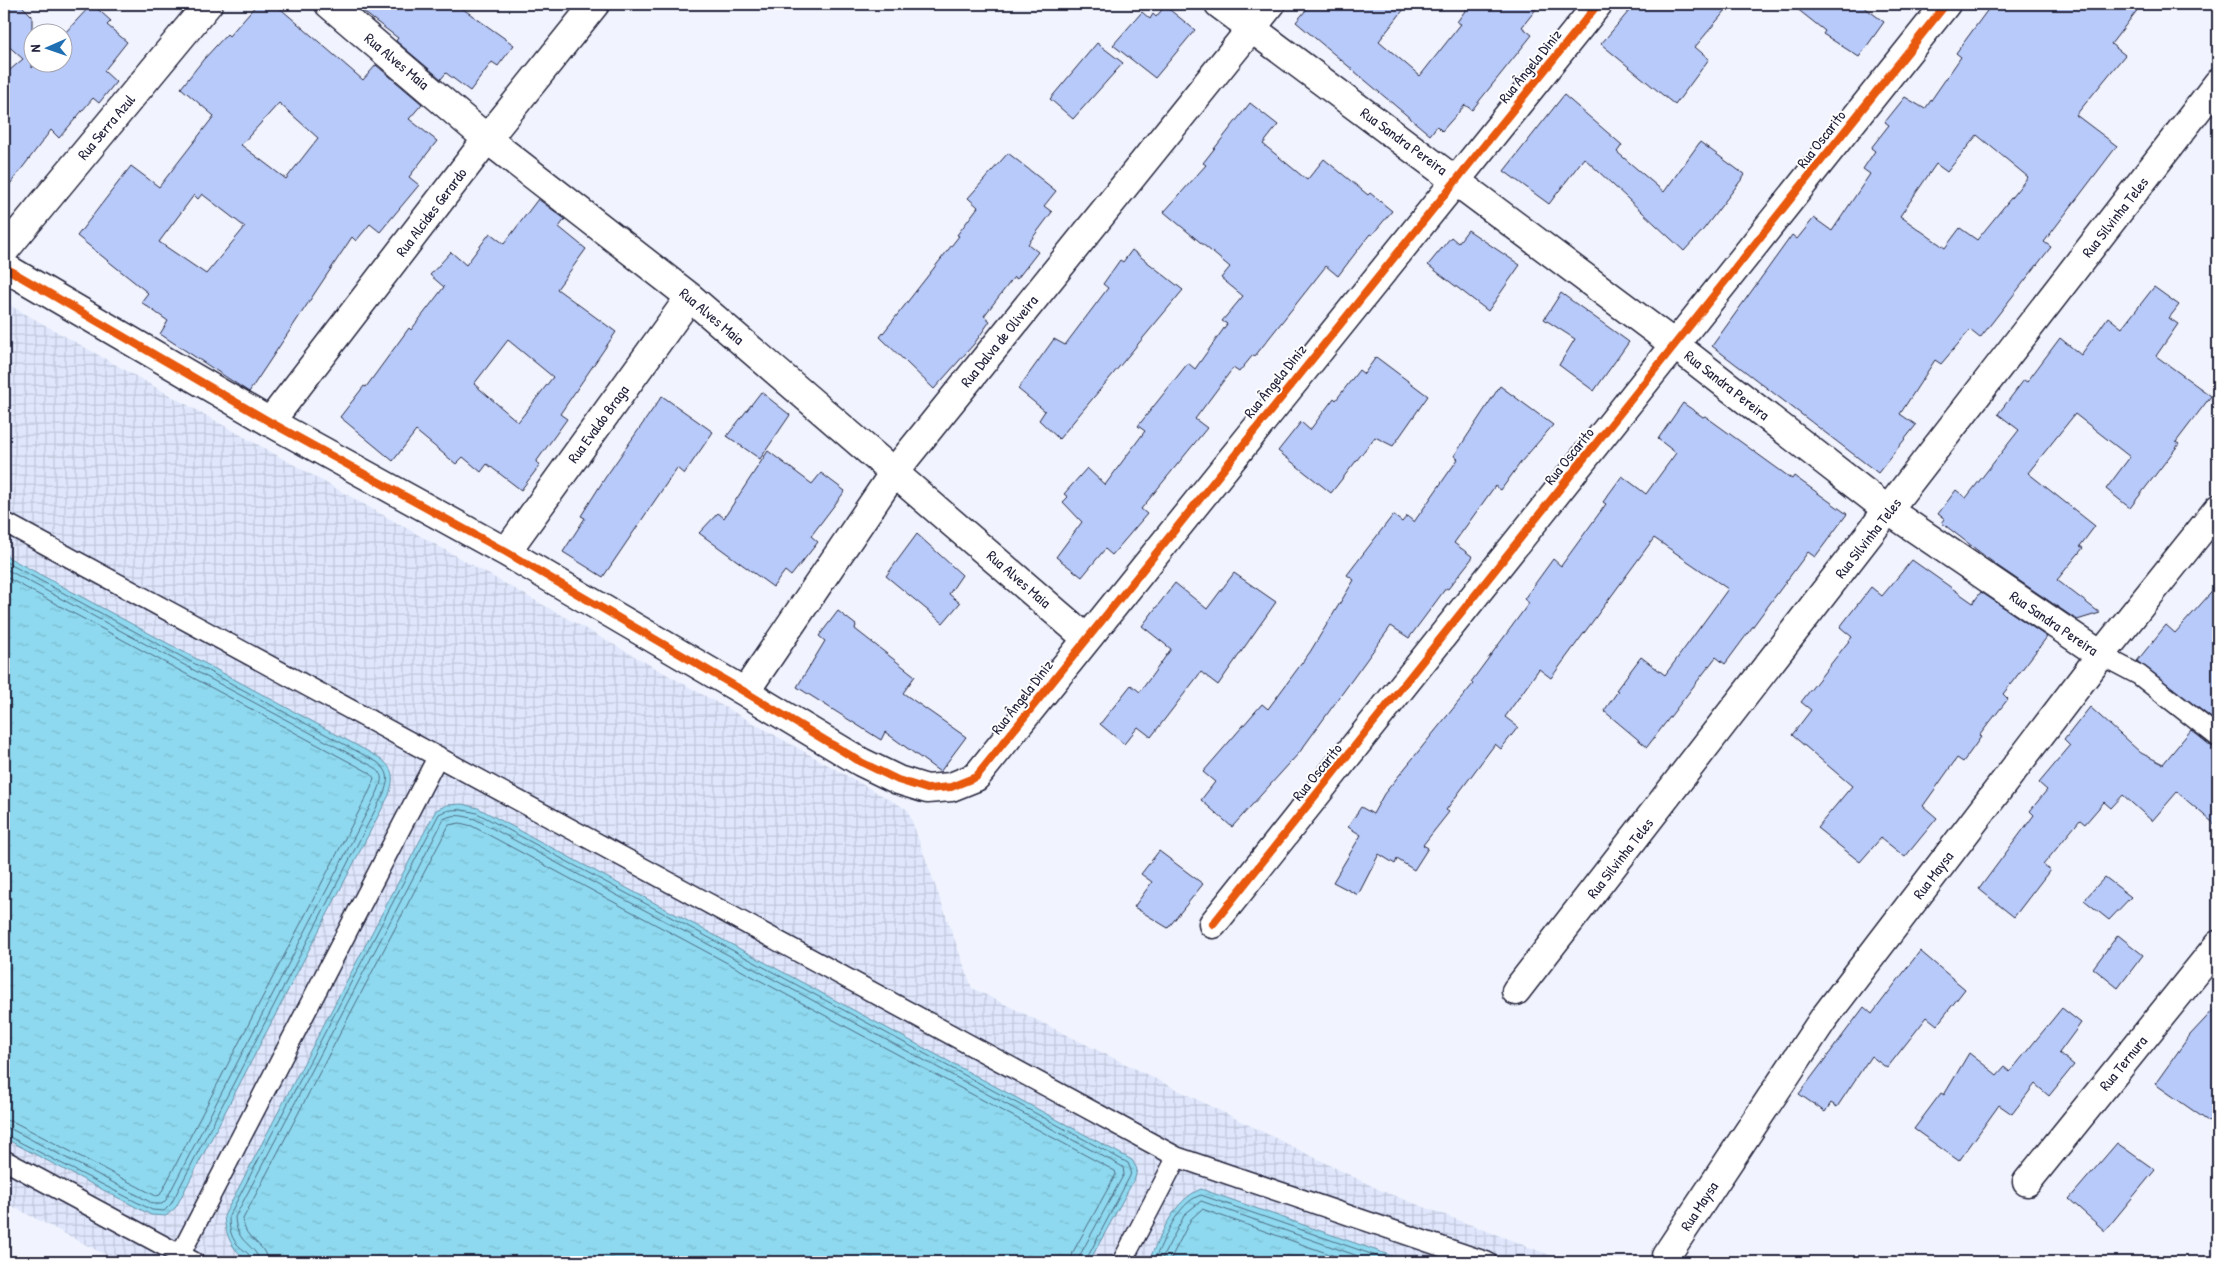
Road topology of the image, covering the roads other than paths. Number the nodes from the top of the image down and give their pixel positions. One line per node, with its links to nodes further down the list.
1 (208, 4): 12 (street, Rua Serra Azul)
2 (328, 4): 10 (street, Rua Alves Maia)
3 (595, 4): 10 (street, Rua Alcides Gerardo)
4 (1219, 4): 8 (street, Rua Sandra Pereira)
5 (1271, 4): 8 (street, Rua Dalva de Oliveira)
6 (1598, 4): 11 (street, Rua Ângela Diniz)
7 (1946, 4): 15 (street, Rua Oscarito)
8 (1251, 30): 11 (street, Rua Sandra Pereira); 17 (street, Rua Dalva de Oliveira)
9 (2218, 83): 19 (street, Rua Silvinha Teles)
10 (487, 138): 14 (street, Rua Alves Maia); 16 (street, Rua Alcides Gerardo)
11 (1456, 179): 15 (street, Rua Sandra Pereira); 22 (street, Rua Ângela Diniz)
12 (4, 251)
13 (4, 267): 16 (street)
14 (690, 297): 17 (street, Rua Alves Maia); 21 (street, Rua Evaldo Braga)
15 (1676, 345): 19 (street, Rua Sandra Pereira); 27 (street, Rua Oscarito)
16 (270, 422): 21 (street)
17 (894, 471): 22 (street, Rua Alves Maia); 24 (street, Rua Dalva de Oliveira)
18 (2218, 509): 23 (street, Rua Maysa)
19 (1889, 511): 23 (street, Rua Sandra Pereira); 29 (street, Rua Silvinha Teles)
20 (4, 522): 26 (lane)
21 (506, 552): 24 (street)
22 (1086, 638): 24 (street, Rua Ângela Diniz)
23 (2101, 655): 25 (lane, Rua Sandra Pereira); 33 (street, Rua Maysa)
24 (745, 692)
25 (2218, 737)
26 (438, 756): 30 (lane); 34 (lane)
27 (1213, 924)
28 (2218, 945): 32 (street, Rua Ternura)
29 (1516, 991)
30 (1177, 1157): 35 (lane); 36 (lane)
31 (4, 1160): 34 (lane)
32 (2027, 1182)
33 (1666, 1256)
34 (187, 1259)
35 (1122, 1262)
36 (1487, 1262)

